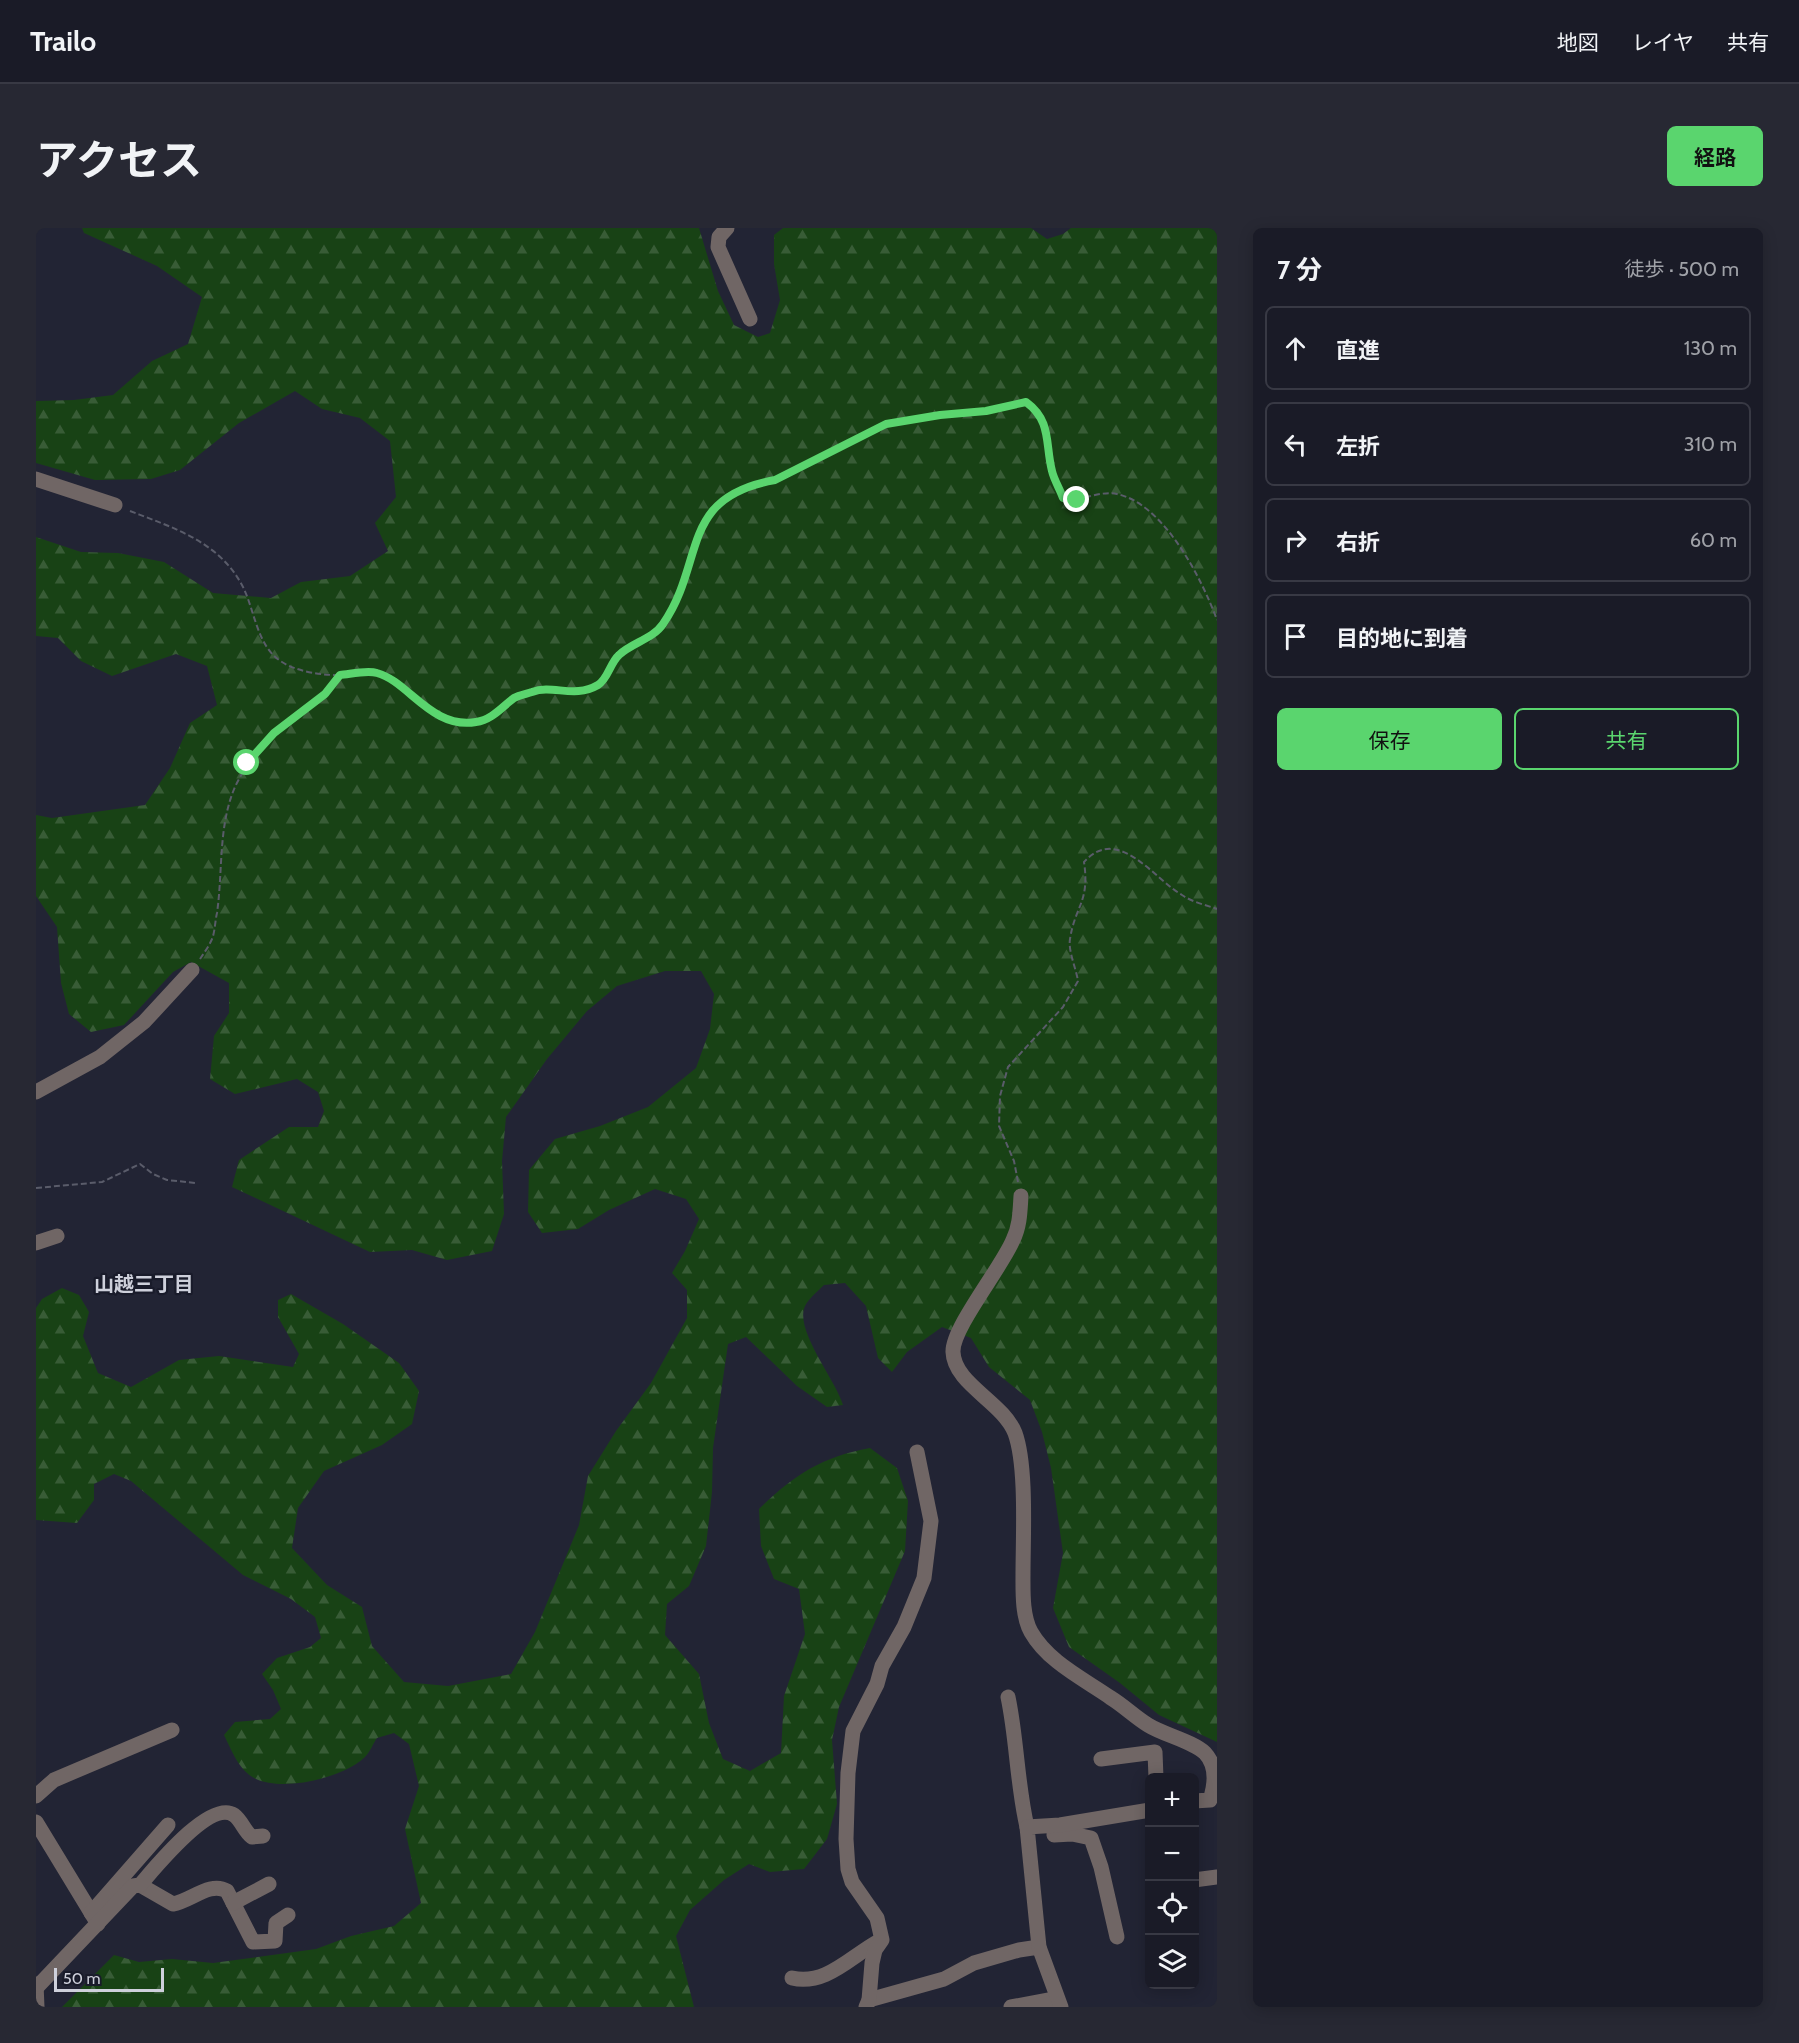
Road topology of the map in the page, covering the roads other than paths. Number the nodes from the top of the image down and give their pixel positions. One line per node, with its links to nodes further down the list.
1 (727, 228): 2 (street)
2 (750, 319)
3 (36, 479): 4 (street)
4 (115, 506)
5 (192, 970): 6 (street)
6 (36, 1092)
7 (1021, 1196): 16 (street)
8 (57, 1236): 9 (street)
9 (36, 1244)
10 (917, 1452): 30 (street)
11 (1008, 1697): 20 (street)
12 (172, 1730): 15 (street)
13 (1101, 1759): 14 (street)
14 (1156, 1773)
15 (38, 1789)
16 (1207, 1801)
17 (1145, 1811): 20 (street)
18 (36, 1822): 28 (street)
19 (168, 1826): 28 (street)
20 (1027, 1831): 29 (street); 31 (street)
21 (263, 1836): 25 (street)
22 (1217, 1877): 23 (street)
23 (1199, 1879)
24 (269, 1884): 26 (street)
25 (140, 1885): 26 (street); 28 (street)
26 (233, 1903): 27 (street)
27 (288, 1915)
28 (94, 1918): 33 (street)
29 (1117, 1937)
30 (882, 1940): 32 (street); 34 (street)
31 (1039, 1947): 34 (street); 38 (street)
32 (792, 1978)
33 (37, 1985): 35 (street)
34 (868, 2004)
35 (37, 2007)
36 (1011, 2007): 37 (street)
37 (1052, 2007)
38 (1061, 2007)

